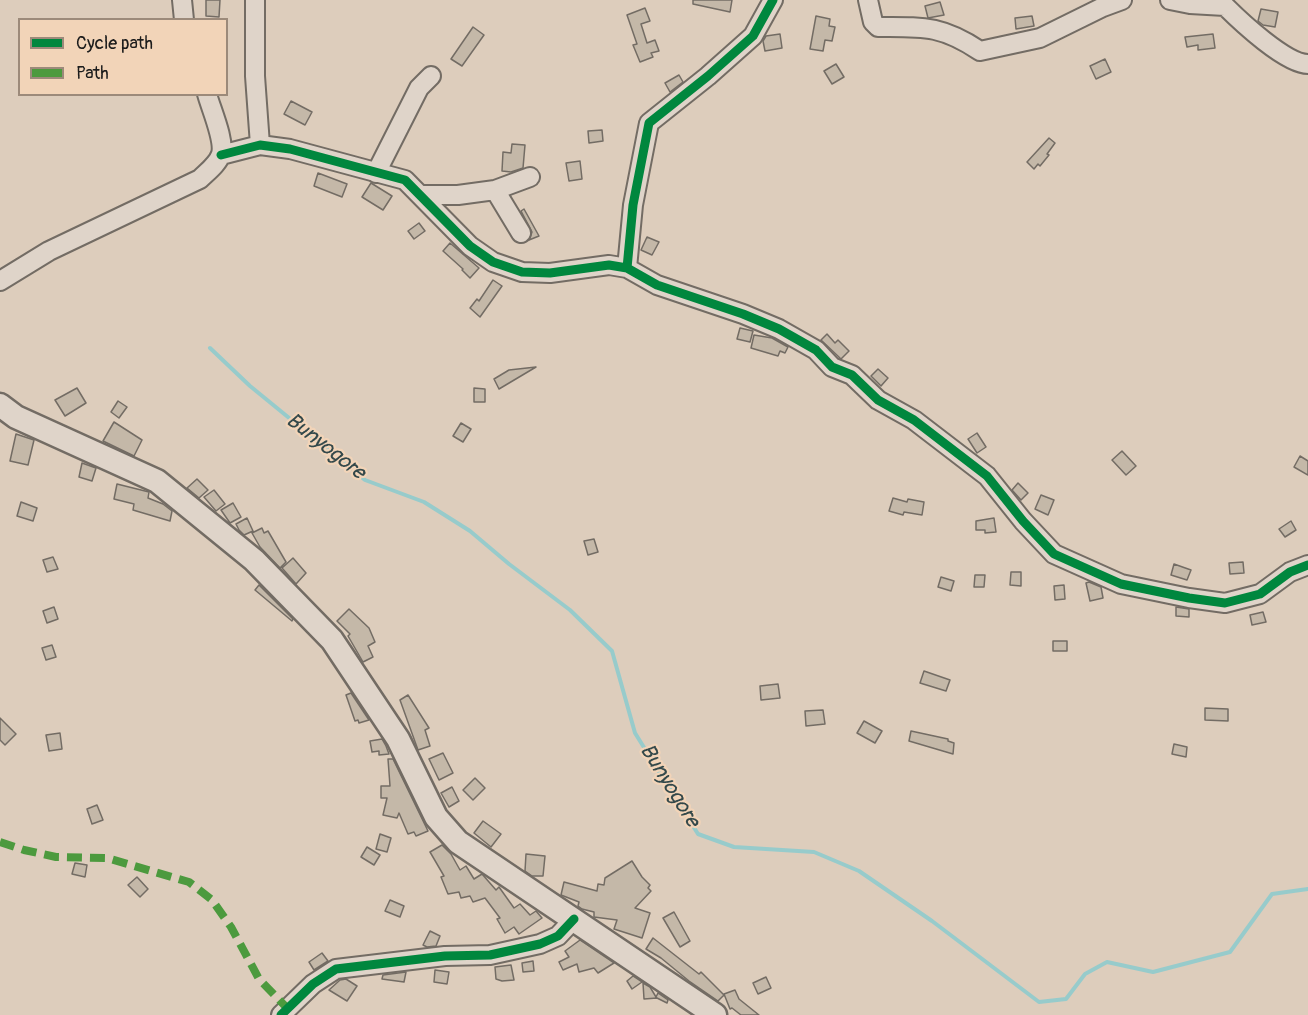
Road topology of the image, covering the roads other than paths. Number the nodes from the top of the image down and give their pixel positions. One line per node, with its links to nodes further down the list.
1 (182, 0): 7 (street)
2 (255, 0): 11 (street)
3 (772, 0): 18 (street)
4 (868, 0): 5 (street)
5 (1122, 0)
6 (1170, 0): 8 (street)
7 (183, 18)
8 (1308, 64)
9 (431, 76): 13 (street)
10 (208, 96): 12 (street)
11 (260, 145): 12 (street); 13 (street)
12 (221, 155): 19 (street)
13 (376, 173): 16 (street)
14 (530, 177): 15 (street)
15 (495, 190): 16 (street); 17 (street)
16 (421, 195): 18 (street)
17 (521, 233)
18 (627, 268): 21 (street)
19 (0, 281)
20 (0, 405): 22 (main road)
21 (1308, 565)
22 (574, 919): 23 (street); 24 (main road)
23 (281, 1015)
24 (715, 1015)

